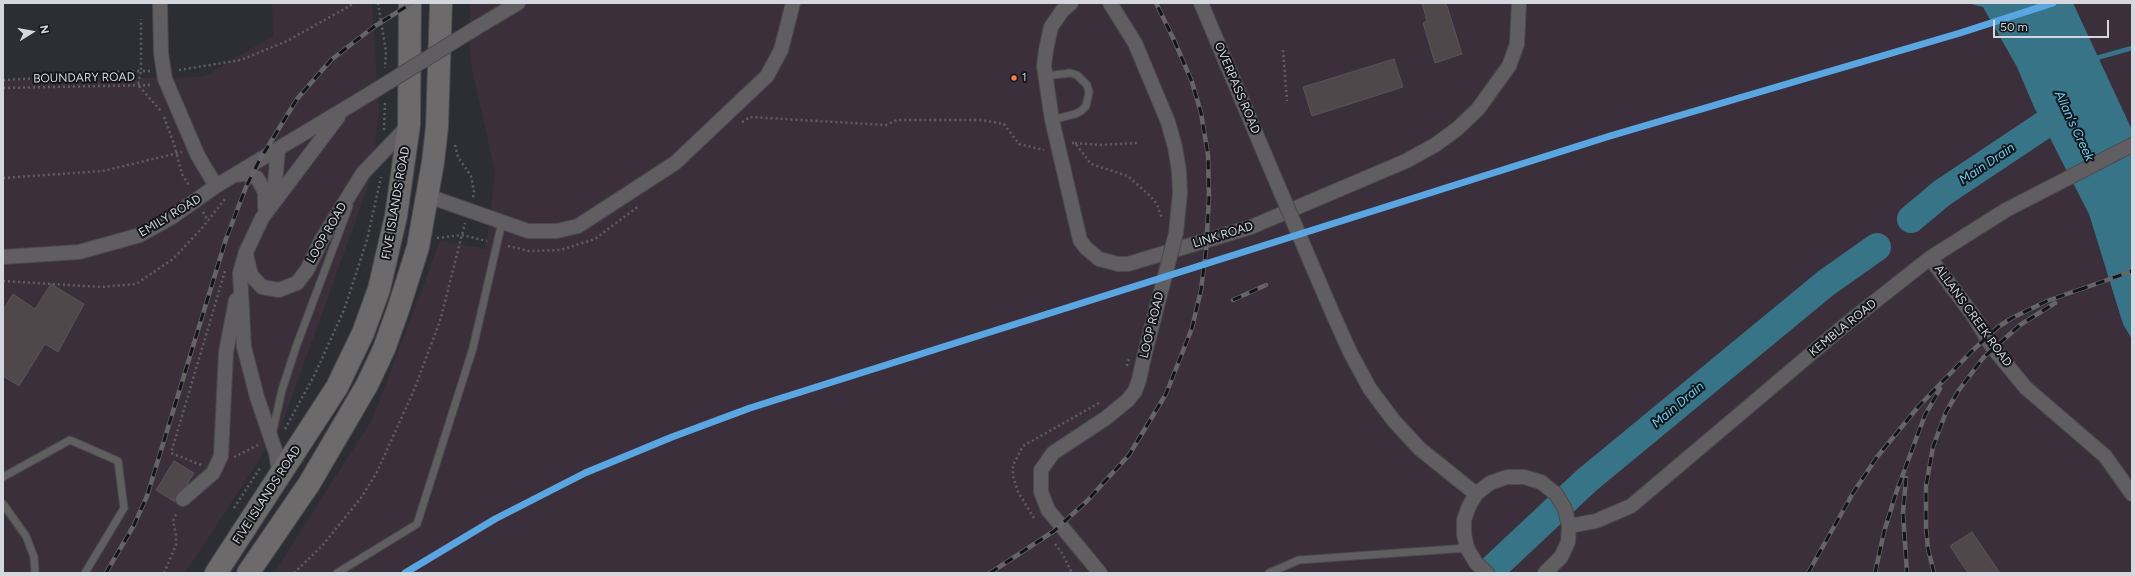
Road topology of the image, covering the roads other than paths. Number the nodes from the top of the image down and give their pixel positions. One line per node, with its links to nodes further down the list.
1 (160, 3): 18 (street)
2 (410, 3): 13 (main road, FIVE ISLANDS ROAD)
3 (441, 3): 19 (main road)
4 (518, 3): 11 (street, bridge)
5 (793, 3): 21 (street)
6 (1071, 3): 10 (street, LINK ROAD)
7 (1110, 3): 42 (street, LOOP ROAD, bridge)
8 (1201, 3): 31 (street, OVERPASS ROAD, bridge)
9 (1519, 3): 12 (street, LINK ROAD)
10 (1046, 76): 12 (street, LINK ROAD); 12 (lane)
11 (343, 110): 15 (street); 20 (street)
12 (1052, 120)
13 (409, 125): 17 (street, LOOP ROAD); 30 (main road, FIVE ISLANDS ROAD)
14 (2132, 145): 24 (street, KEMBLA ROAD)
15 (278, 149): 16 (street, EMILY ROAD); 20 (street)
16 (234, 175): 18 (street, EMILY ROAD); 20 (street)
17 (356, 184): 22 (street, LOOP ROAD); 28 (lane)
18 (216, 186): 23 (street, EMILY ROAD)
19 (428, 196): 21 (street); 40 (main road)
20 (263, 215): 22 (street)
21 (502, 222): 41 (lane)
22 (246, 252): 25 (street)
23 (3, 257)
24 (1930, 258): 32 (street, ALLANS CREEK ROAD); 35 (street, KEMBLA ROAD)
25 (240, 273): 26 (street); 27 (street)
26 (244, 323): 27 (street); 28 (street)
27 (225, 383): 33 (street)
28 (271, 438): 30 (street)
29 (3, 477): 38 (lane)
30 (280, 477): 39 (main road, FIVE ISLANDS ROAD)
31 (1476, 494): 35 (street); 36 (street)
32 (2132, 494)
33 (183, 499)
34 (3, 504): 37 (lane)
35 (1568, 522): 45 (street)
36 (1467, 548): 43 (lane); 44 (street)
37 (35, 573)
38 (85, 573)
39 (216, 573)
40 (248, 573)
41 (337, 573)
42 (1100, 573)
43 (1269, 573)
44 (1487, 573)
45 (1545, 573)

